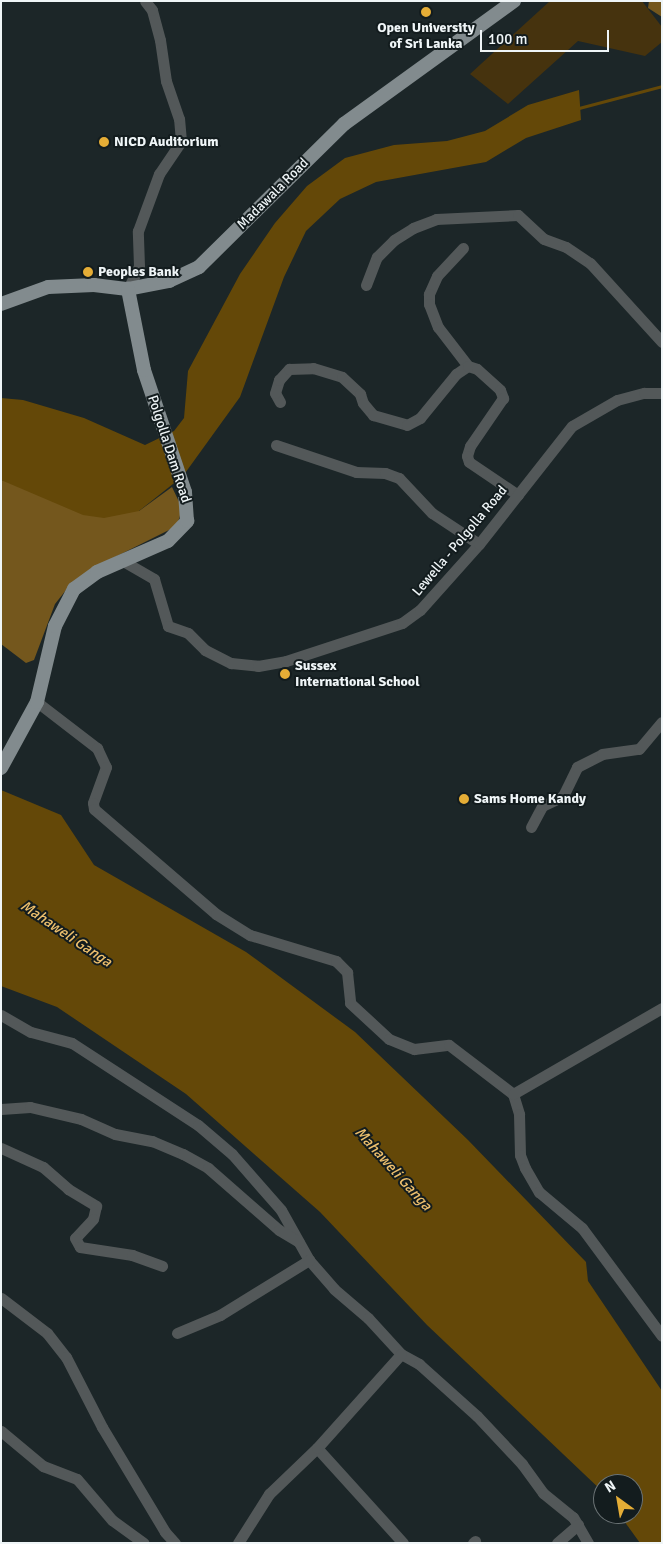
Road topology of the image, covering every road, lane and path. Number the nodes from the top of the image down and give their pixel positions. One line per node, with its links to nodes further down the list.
1 (145, 1): 5 (street)
2 (514, 1): 5 (main road, Madawala Road)
3 (464, 248): 8 (street)
4 (366, 286): 7 (street)
5 (128, 289): 6 (main road, Madawala Road); 14 (main road, Polgolla Dam Road)
6 (1, 304)
7 (662, 342)
8 (468, 366): 10 (street); 12 (street)
9 (662, 393): 12 (street, Lewella - Polgolla Road)
10 (280, 402)
11 (276, 445): 13 (street)
12 (518, 495): 13 (street, Lewella - Polgolla Road)
13 (479, 544): 14 (street, Lewella - Polgolla Road)
14 (123, 561): 15 (main road, Polgolla Dam Road)
15 (36, 702): 17 (main road, Polgolla Dam Road); 21 (street)
16 (662, 722): 18 (street)
17 (2, 767)
18 (531, 827)
19 (662, 1008): 21 (street)
20 (1, 1014): 24 (street)
21 (513, 1094): 29 (street)
22 (1, 1109): 24 (street)
23 (1, 1148): 26 (street)
24 (301, 1243): 25 (street)
25 (309, 1260): 28 (street); 30 (street)
26 (162, 1266)
27 (1, 1298): 35 (street)
28 (177, 1334)
29 (662, 1336)
30 (401, 1354): 32 (street); 33 (street)
31 (1, 1431): 34 (street)
32 (317, 1448): 36 (street); 37 (street)
33 (578, 1525): 38 (street); 39 (street)
34 (144, 1543)
35 (175, 1543)
36 (238, 1543)
37 (403, 1543)
38 (557, 1543)
39 (588, 1543)

